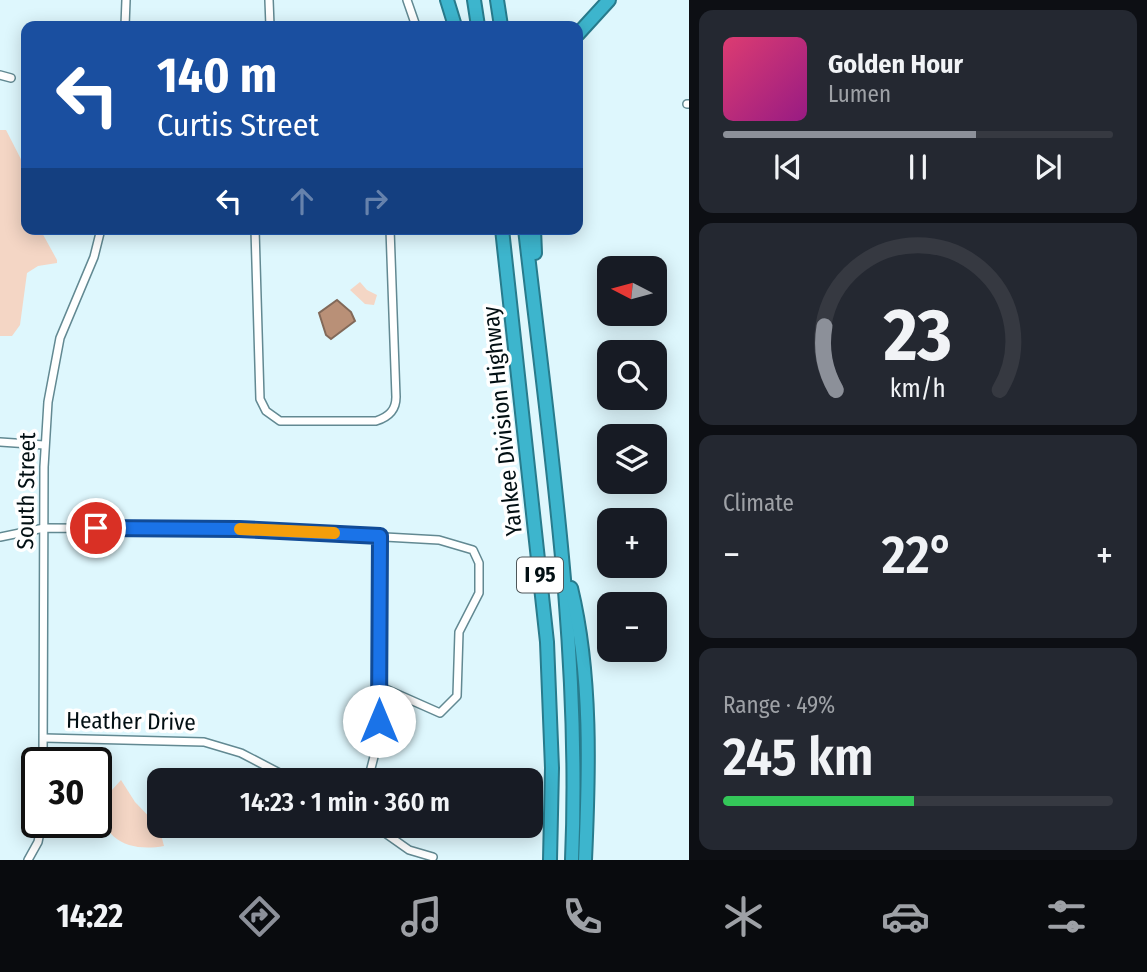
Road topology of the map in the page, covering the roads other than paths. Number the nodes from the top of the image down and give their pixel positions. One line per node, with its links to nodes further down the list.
1 (126, 0): 8 (street)
2 (269, 0): 9 (street)
3 (407, 0): 10 (street)
4 (447, 0): 11 (highway)
5 (474, 0): 12 (highway)
6 (497, 0): 13 (highway)
7 (608, 0): 14 (highway)
8 (125, 21)
9 (270, 21)
10 (414, 21)
11 (453, 21)
12 (477, 21)
13 (500, 21)
14 (583, 28)
15 (0, 75): 16 (street)
16 (11, 78)
17 (100, 235): 25 (street, South Street)
18 (255, 235): 19 (street)
19 (390, 235)
20 (501, 235): 38 (highway, Yankee Division Highway / I 95)
21 (526, 235): 23 (highway, Yankee Division Highway / I 95)
22 (534, 235): 23 (highway)
23 (542, 376): 29 (highway, Yankee Division Highway / I 95)
24 (0, 442): 25 (street)
25 (44, 445): 26 (street, South Street)
26 (44, 528): 27 (street); 28 (street); 31 (street, South Street)
27 (380, 536): 30 (street); 30 (street)
28 (0, 537)
29 (559, 541): 40 (highway, Yankee Division Highway / I 95); 41 (highway)
30 (379, 686): 34 (street)
31 (44, 738): 32 (street, South Street); 33 (street, Heather Drive)
32 (44, 747)
33 (270, 768)
34 (371, 768)
35 (39, 838): 39 (street)
36 (392, 838): 37 (street)
37 (433, 857)
38 (549, 858)
39 (28, 860)
40 (572, 860)
41 (585, 860)

